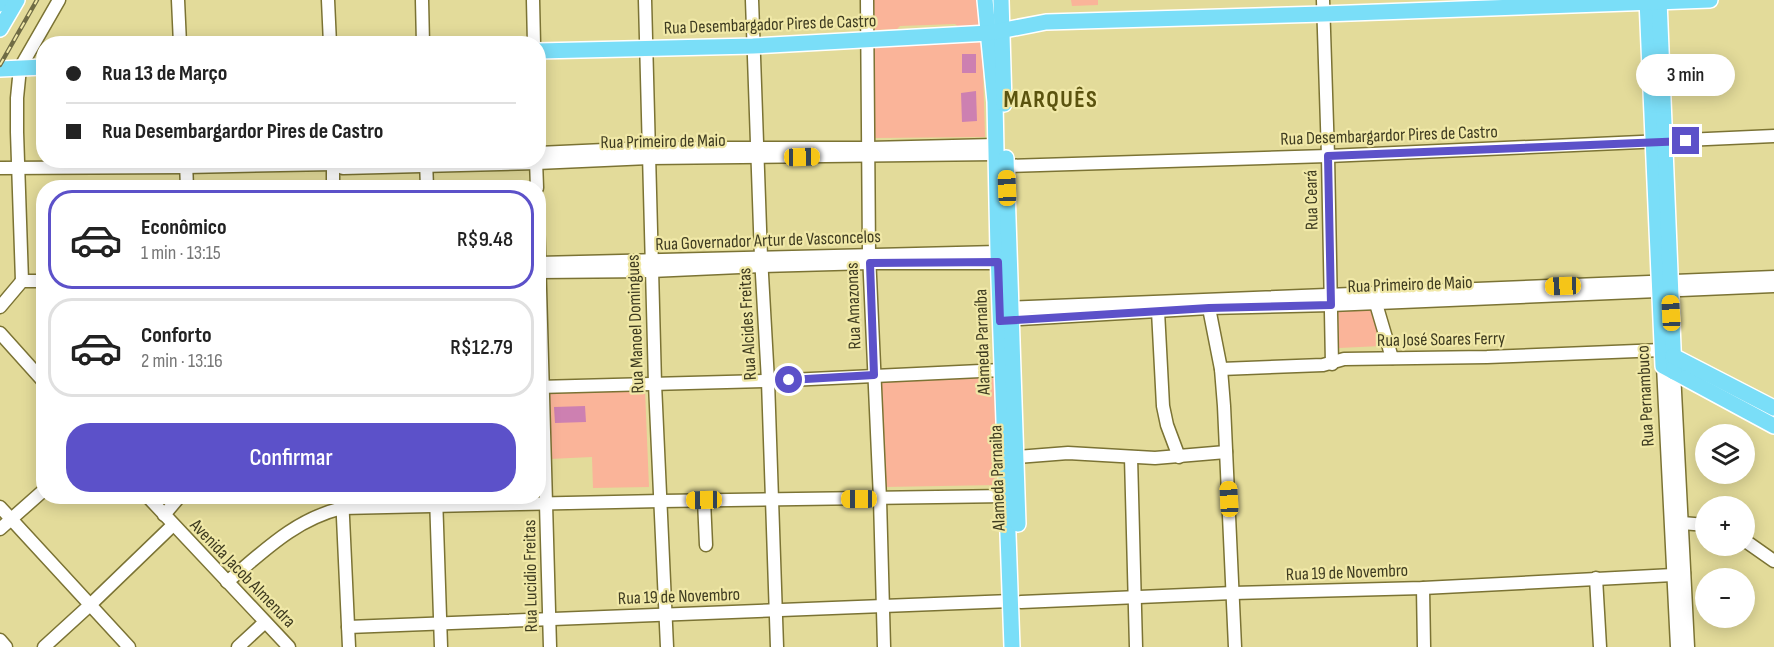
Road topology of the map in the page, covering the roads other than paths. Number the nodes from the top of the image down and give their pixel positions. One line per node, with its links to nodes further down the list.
1 (16, 0): 15 (main road)
2 (59, 0): 26 (street)
3 (178, 0): 17 (street)
4 (328, 0): 18 (street)
5 (422, 0): 19 (street)
6 (533, 0): 20 (street)
7 (645, 0): 23 (street, Rua Manoel Domingues)
8 (752, 0): 22 (street, Rua Alcides Freitas)
9 (867, 0): 21 (street, Rua Amazonas)
10 (985, 0): 16 (main road, Alameda Parnaíba)
11 (1001, 0): 16 (main road, Alameda Parnaíba)
12 (1710, 0): 13 (main road, Rua Desembargador Pires de Castro)
13 (1653, 1): 14 (main road, Rua Desembargador Pires de Castro); 28 (main road, Rua Pernambuco)
14 (1323, 7): 16 (main road, Rua Desembargador Pires de Castro); 33 (street, Rua Ceará)
15 (0, 29)
16 (996, 32): 21 (main road, Rua Desembargador Pires de Castro); 32 (main road, Alameda Parnaíba); 32 (main road, Alameda Parnaíba)
17 (180, 36)
18 (330, 36)
19 (423, 36)
20 (534, 36)
21 (868, 40): 22 (main road, Rua Desembargador Pires de Castro); 29 (street, Rua Amazonas)
22 (753, 46): 23 (main road, Rua Desembargador Pires de Castro); 31 (street, Rua Alcides Freitas)
23 (647, 48): 24 (main road, Rua Desembargador Pires de Castro); 30 (street, Rua Manoel Domingues)
24 (546, 51)
25 (36, 67): 26 (main road)
26 (12, 68): 36 (street)
27 (1774, 136): 28 (street, Rua Desembargardor Pires de Castro)
28 (1658, 142): 33 (street, Rua Desembargardor Pires de Castro); 47 (main road, Rua Pernambuco)
29 (868, 152): 31 (street, Rua Primeiro de Maio); 32 (street, Rua Primeiro de Maio); 39 (street, Rua Amazonas)
30 (649, 153): 31 (street, Rua Primeiro de Maio); 34 (street, Rua Primeiro de Maio); 41 (street, Rua Manoel Domingues)
31 (757, 153): 40 (street, Rua Alcides Freitas)
32 (999, 155): 33 (street, Rua Desembargardor Pires de Castro); 38 (main road, Alameda Parnaíba); 53 (main road, Alameda Parnaíba)
33 (1328, 156): 49 (street, Rua Ceará)
34 (546, 158)
35 (0, 168): 36 (street, Rua Primeiro de Maio)
36 (18, 168): 37 (street, Rua Primeiro de Maio); 44 (street)
37 (36, 168)
38 (998, 257): 39 (street, Rua Governador Artur de Vasconcelos); 53 (main road, Alameda Parnaíba)
39 (870, 259): 40 (street, Rua Governador Artur de Vasconcelos); 61 (street, Rua Amazonas)
40 (762, 262): 41 (street, Rua Governador Artur de Vasconcelos); 62 (street, Rua Alcides Freitas)
41 (651, 266): 42 (street, Rua Governador Artur de Vasconcelos); 63 (street, Rua Manoel Domingues)
42 (546, 267)
43 (1774, 277): 47 (street, Rua Primeiro de Maio)
44 (22, 281): 45 (street); 50 (street)
45 (36, 281)
46 (1774, 286): 47 (street, Rua Primeiro de Maio)
47 (1664, 287): 48 (street, Rua Primeiro de Maio); 56 (main road, Rua Pernambuco)
48 (1374, 298): 49 (street, Rua Primeiro de Maio); 55 (street)
49 (1331, 299): 51 (street, Rua Primeiro de Maio); 53 (street, Rua Primeiro de Maio); 57 (street, Rua Ceará)
50 (0, 307)
51 (1209, 308): 52 (street, Rua Primeiro de Maio); 58 (street)
52 (1158, 311): 53 (street, Rua Primeiro de Maio); 70 (street)
53 (1006, 314): 59 (main road, Alameda Parnaíba); 68 (main road, Alameda Parnaiba)
54 (0, 333): 60 (street)
55 (1392, 358): 56 (street, Rua José Soares Ferry); 57 (street, Rua José Soares Ferry)
56 (1668, 361): 65 (main road); 66 (main road); 86 (street, Rua Pernambuco); 93 (street, Rua Pernambuco)
57 (1332, 364): 58 (street, Rua José Soares Ferry)
58 (1221, 369): 67 (street)
59 (1002, 370): 61 (street); 72 (main road, Alameda Parnaíba)
60 (36, 373)
61 (874, 375): 62 (street); 74 (street, Rua Amazonas)
62 (768, 381): 63 (street); 73 (street, Rua Alcides Freitas)
63 (655, 384): 64 (street); 76 (street, Rua Manoel Domingues)
64 (546, 387)
65 (1774, 408)
66 (1774, 426)
67 (1226, 452): 70 (street); 97 (street)
68 (1017, 457): 69 (street); 99 (main road, Alameda Parnaiba)
69 (1131, 457): 70 (street); 98 (street)
70 (1179, 457)
71 (36, 496): 85 (street)
72 (1007, 496): 74 (street); 99 (main road, Alameda Parnaíba)
73 (771, 499): 74 (street); 75 (street); 102 (street, Rua Alcides Freitas)
74 (880, 499): 101 (street, Rua Amazonas)
75 (704, 500): 76 (street); 90 (street)
76 (661, 501): 82 (street); 103 (street, Rua Manoel Domingues)
77 (154, 504): 84 (street, Avenida Jacob Almendra)
78 (173, 504): 84 (street)
79 (339, 504): 95 (street)
80 (342, 504): 107 (street)
81 (436, 504): 106 (street)
82 (546, 504): 104 (street, Rua Lucidio Freitas)
83 (0, 507): 85 (street)
84 (164, 515): 88 (street, Avenida Jacob Almendra)
85 (11, 519): 89 (street); 100 (street)
86 (1682, 523): 87 (street); 93 (street, Rua Pernambuco)
87 (1695, 524)
88 (173, 525): 95 (street, Avenida Jacob Almendra); 100 (street)
89 (0, 529)
90 (706, 545)
91 (1755, 547): 92 (street)
92 (1773, 559)
93 (1679, 574): 94 (street, Rua 19 de Novembro); 126 (street, Rua Pernambuco); 127 (street, Rua Pernambuco)
94 (1596, 578): 96 (street, Rua 19 de Novembro); 125 (street)
95 (227, 582): 105 (street, Avenida Jacob Almendra)
96 (1423, 588): 97 (street, Rua 19 de Novembro); 124 (street)
97 (1233, 593): 98 (street, Rua 19 de Novembro); 123 (street)
98 (1135, 598): 99 (street, Rua 19 de Novembro); 122 (street)
99 (1016, 602): 101 (street, Rua 19 de Novembro); 120 (main road, Alameda Parnaíba); 121 (main road, Alameda Parnaiba)
100 (90, 605): 110 (street); 111 (street)
101 (883, 606): 102 (street, Rua 19 de Novembro); 119 (street, Rua Amazonas)
102 (775, 611): 103 (street, Rua 19 de Novembro); 118 (street, Rua Alcides Freitas)
103 (667, 615): 104 (street, Rua 19 de Novembro); 117 (street, Rua Manoel Domingues)
104 (549, 619): 106 (street, Rua 19 de Novembro); 116 (street, Rua Lucidio Freitas)
105 (265, 622): 112 (street); 113 (street, Avenida Jacob Almendra)
106 (440, 624): 107 (street, Rua 19 de Novembro); 115 (street)
107 (348, 627): 114 (street)
108 (0, 640): 109 (street)
109 (6, 647)
110 (44, 647)
111 (129, 647)
112 (238, 647)
113 (289, 647)
114 (349, 647)
115 (441, 647)
116 (550, 647)
117 (667, 647)
118 (777, 647)
119 (884, 647)
120 (1012, 647)
121 (1022, 647)
122 (1136, 647)
123 (1235, 647)
124 (1424, 647)
125 (1600, 647)
126 (1677, 647)
127 (1688, 647)

